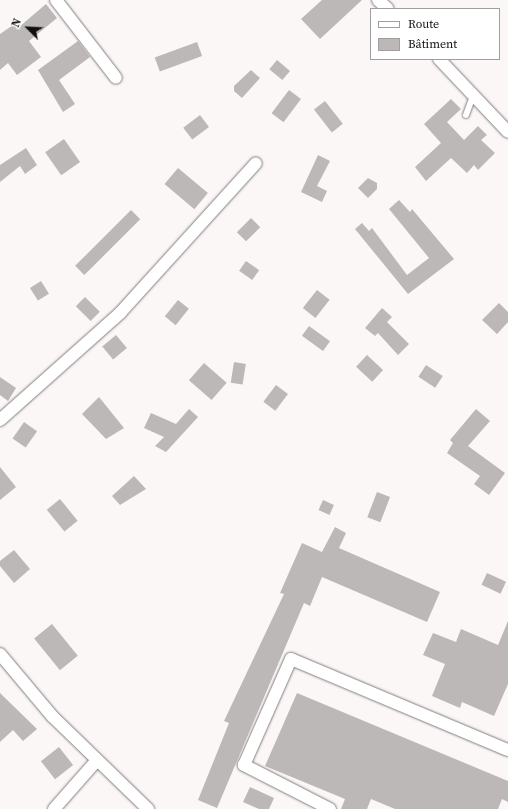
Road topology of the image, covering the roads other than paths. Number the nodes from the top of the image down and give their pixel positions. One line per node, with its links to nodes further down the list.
1 (56, 0): 5 (street)
2 (378, 0): 3 (street)
3 (387, 8)
4 (441, 60): 6 (street)
5 (116, 78)
6 (473, 96): 7 (lane); 8 (street)
7 (466, 115)
8 (508, 132)
9 (256, 163): 10 (street)
10 (0, 420)
11 (0, 654): 13 (street)
12 (508, 750): 16 (street)
13 (97, 760): 14 (street); 15 (street)
14 (54, 809)
15 (148, 809)
16 (330, 809)

